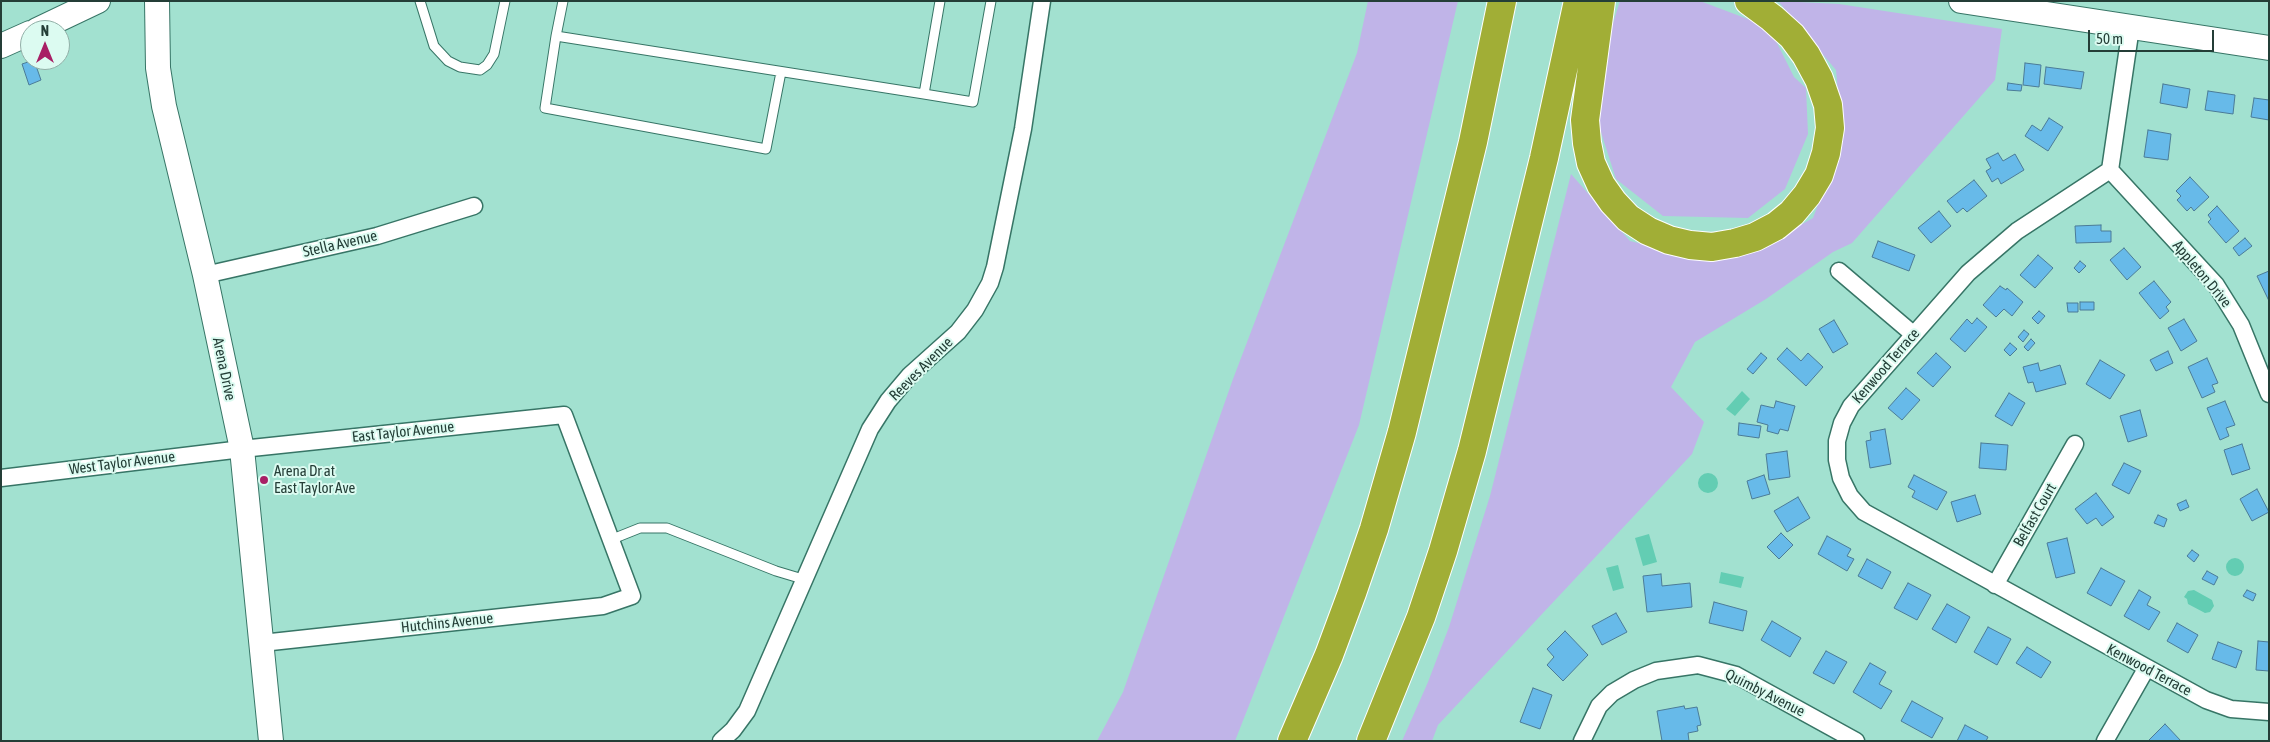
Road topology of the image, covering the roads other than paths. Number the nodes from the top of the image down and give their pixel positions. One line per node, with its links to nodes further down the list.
1 (98, 1): 13 (main road)
2 (157, 1): 24 (main road, Arena Drive)
3 (420, 1): 4 (lane)
4 (505, 1)
5 (563, 1): 15 (lane)
6 (940, 1): 20 (lane)
7 (990, 1): 20 (lane)
8 (1042, 1): 31 (street, Reeves Avenue)
9 (1749, 1): 12 (highway)
10 (1961, 1): 14 (main road)
11 (1502, 4): 39 (highway)
12 (1588, 10): 40 (highway)
13 (58, 20)
14 (2131, 27): 18 (main road); 21 (street)
15 (556, 36): 19 (lane); 19 (lane)
16 (20, 37): 17 (main road)
17 (1, 46)
18 (2269, 48)
19 (780, 72): 20 (lane)
20 (924, 94)
21 (2110, 170): 25 (street, Kenwood Terrace); 26 (street, Appleton Drive)
22 (474, 206): 24 (street, Stella Avenue)
23 (1840, 271): 25 (street)
24 (205, 275): 28 (main road, Arena Drive)
25 (1913, 334): 32 (street, Kenwood Terrace)
26 (2269, 394)
27 (2075, 444): 32 (street, Belfast Court)
28 (242, 449): 29 (street, West Taylor Avenue); 30 (street, East Taylor Avenue); 33 (main road, Arena Drive)
29 (1, 478)
30 (610, 540): 31 (lane); 33 (street, Hutchins Avenue)
31 (806, 580): 38 (street, Reeves Avenue)
32 (1996, 585): 34 (street, Kenwood Terrace)
33 (262, 643): 37 (main road, Arena Drive)
34 (2146, 669): 35 (street, Kenwood Terrace); 42 (street)
35 (2269, 712)
36 (1847, 739): 41 (street, Quimby Avenue)
37 (271, 741)
38 (721, 741)
39 (1292, 741)
40 (1371, 741)
41 (1582, 741)
42 (2106, 741)

